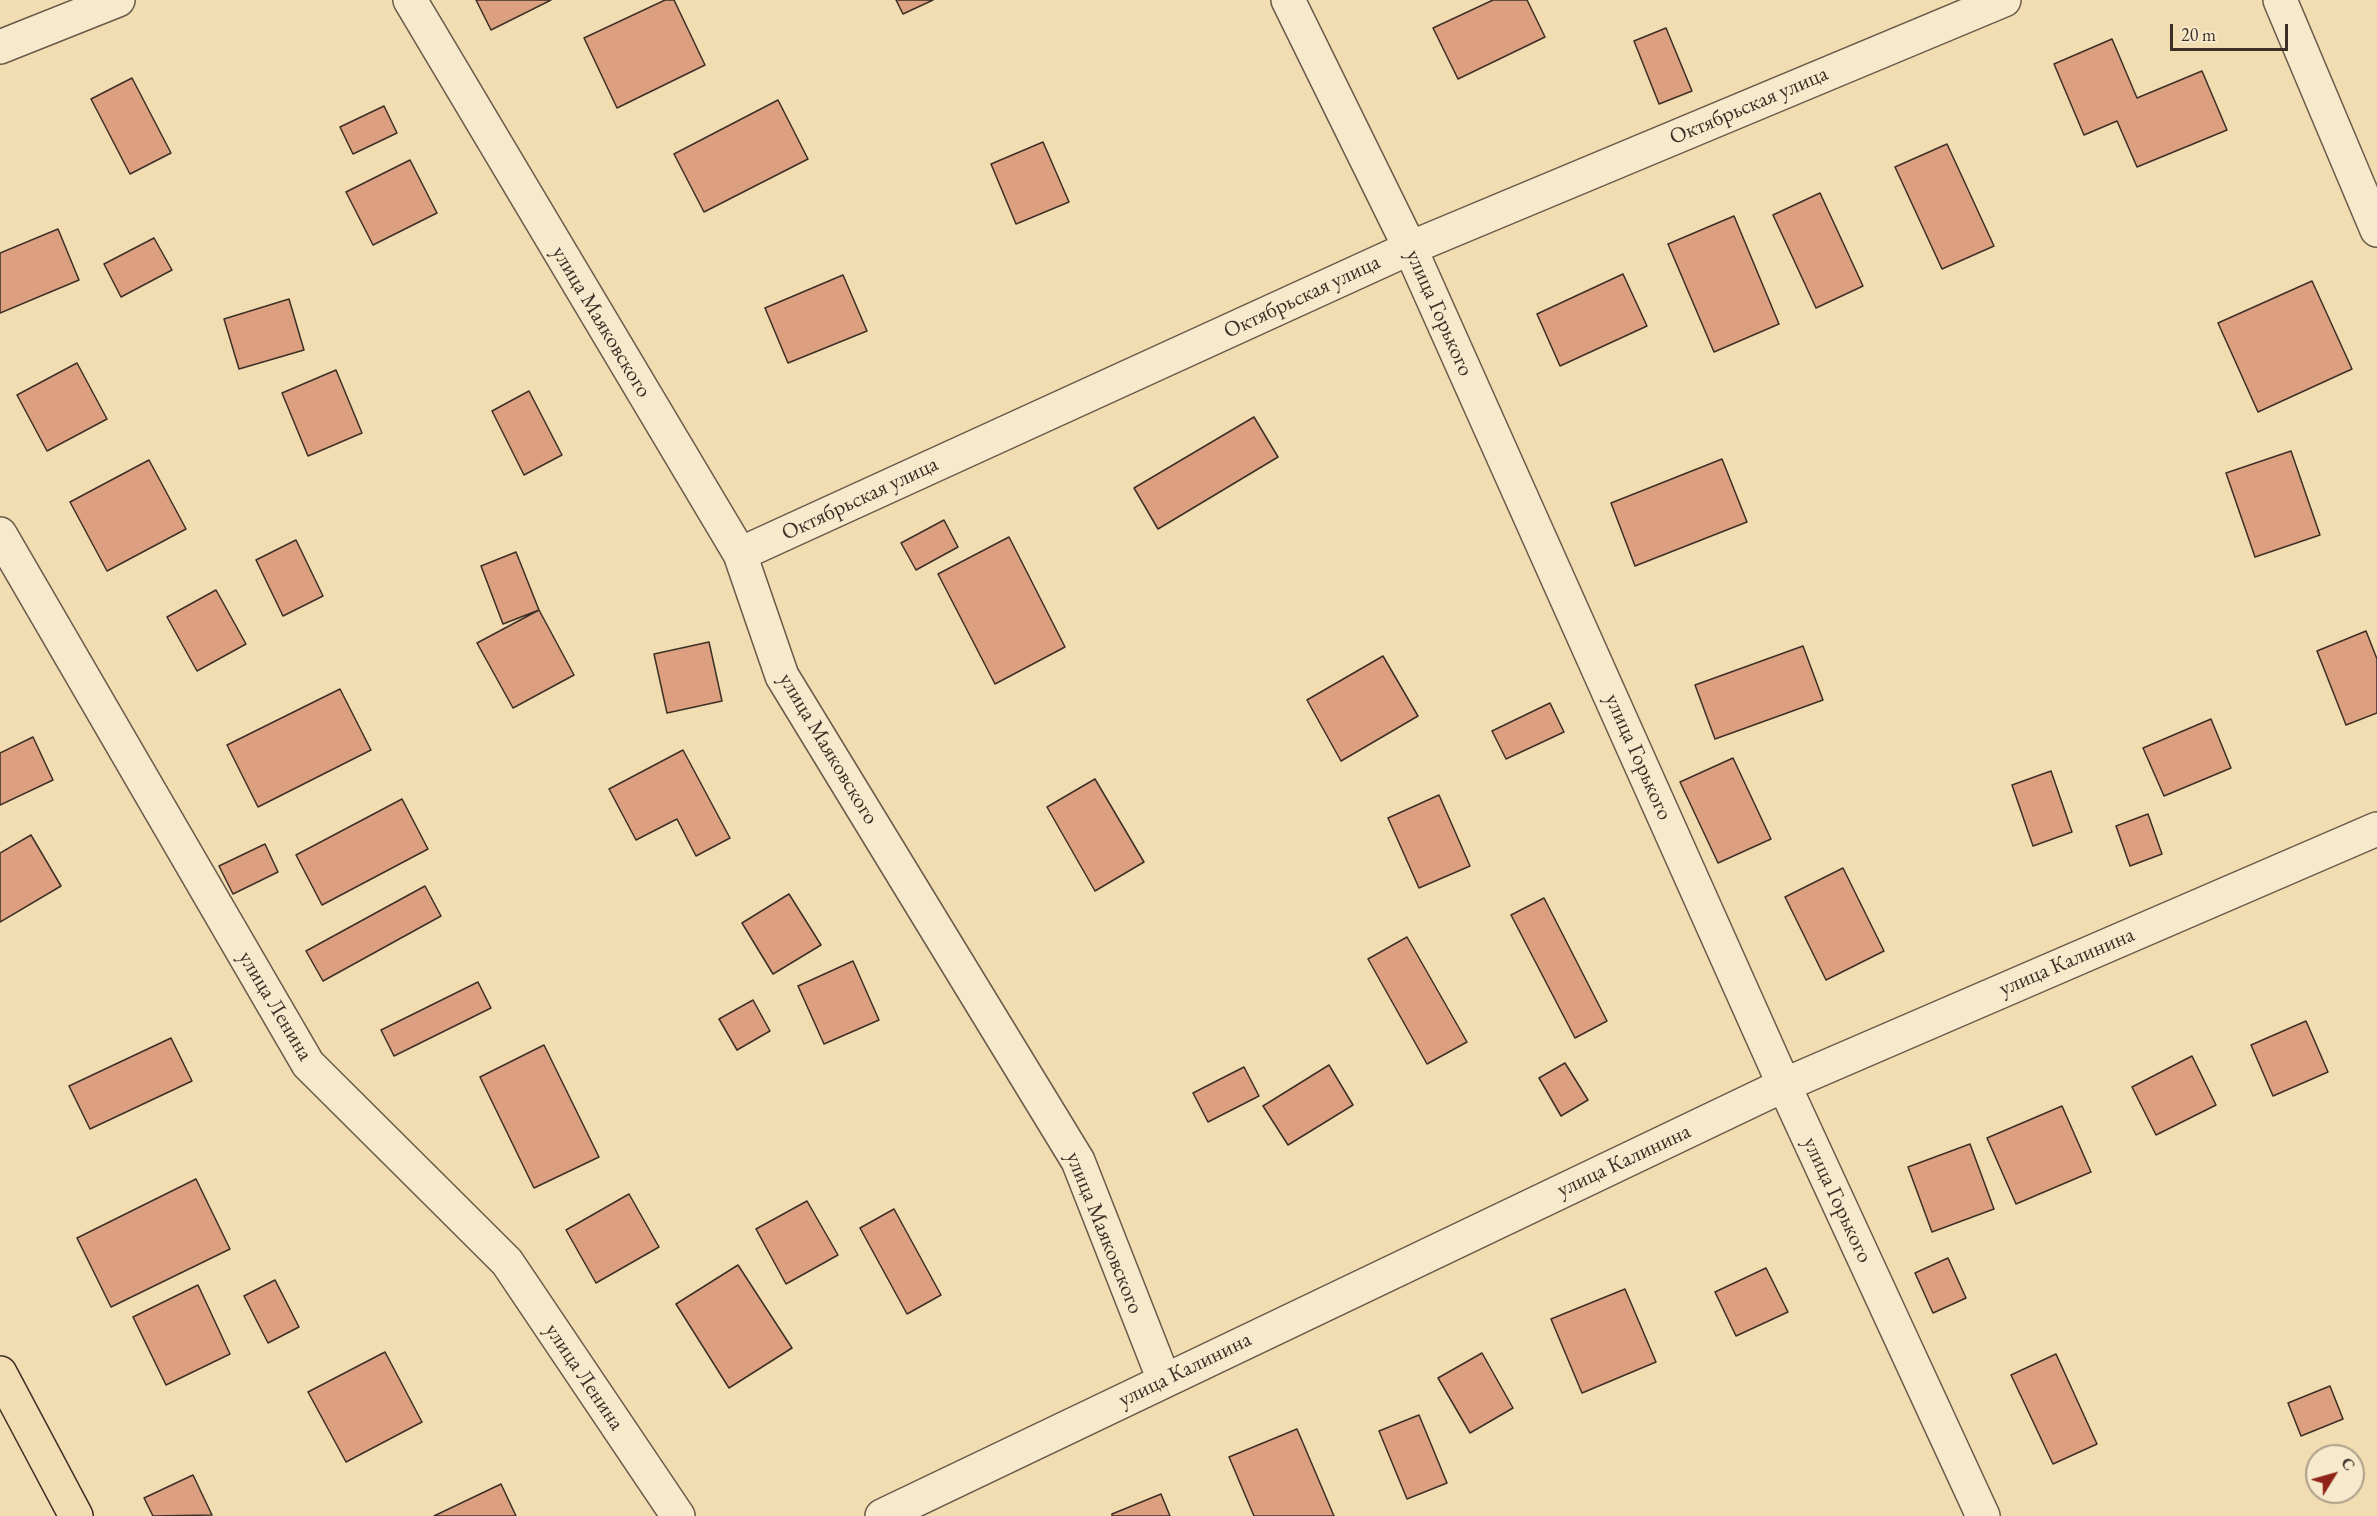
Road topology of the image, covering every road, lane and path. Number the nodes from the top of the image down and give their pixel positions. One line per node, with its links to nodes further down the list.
1 (118, 0): 6 (street)
2 (410, 0): 10 (street, улица Маяковского)
3 (1288, 0): 8 (street, улица Горького)
4 (2004, 0): 8 (street, Октябрьская улица)
5 (2280, 0): 7 (street)
6 (0, 47)
7 (2377, 230)
8 (1410, 248): 10 (street, Октябрьская улица); 12 (street, улица Горького)
9 (0, 534): 16 (street, улица Ленина)
10 (740, 554): 14 (street, улица Маяковского)
11 (2377, 829): 12 (street, улица Калинина)
12 (1784, 1084): 14 (street, улица Калинина); 18 (street, улица Горького)
13 (0, 1373): 15 (main road)
14 (1164, 1380): 17 (street, улица Калинина)
15 (76, 1516)
16 (678, 1516)
17 (882, 1516)
18 (1983, 1516)

